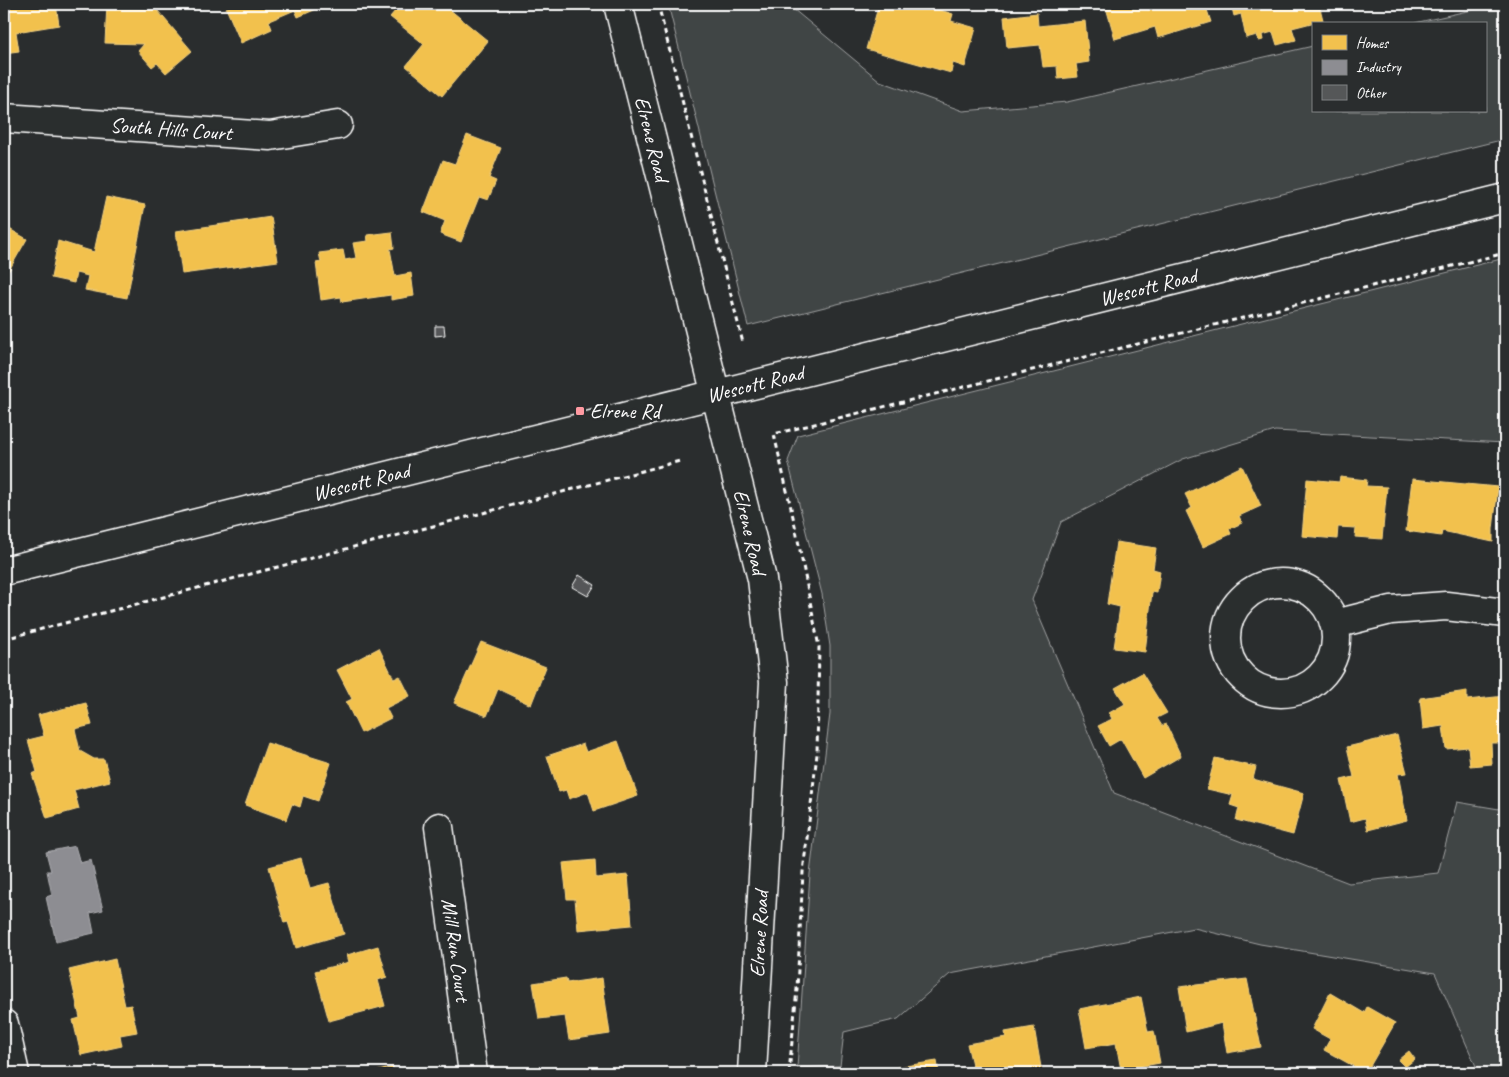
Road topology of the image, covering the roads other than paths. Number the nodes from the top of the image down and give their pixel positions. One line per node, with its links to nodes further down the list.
1 (618, 4): 5 (street, Elrene Road)
2 (4, 118): 3 (street, South Hills Court)
3 (338, 125)
4 (1505, 198): 5 (street, Wescott Road)
5 (717, 394): 6 (street, Wescott Road); 13 (street, Elrene Road)
6 (4, 571)
7 (1505, 614): 8 (street)
8 (1335, 624): 8 (street)
9 (439, 827): 12 (street, Mill Run Court)
10 (4, 1024): 11 (street)
11 (15, 1073)
12 (473, 1073)
13 (752, 1073)

